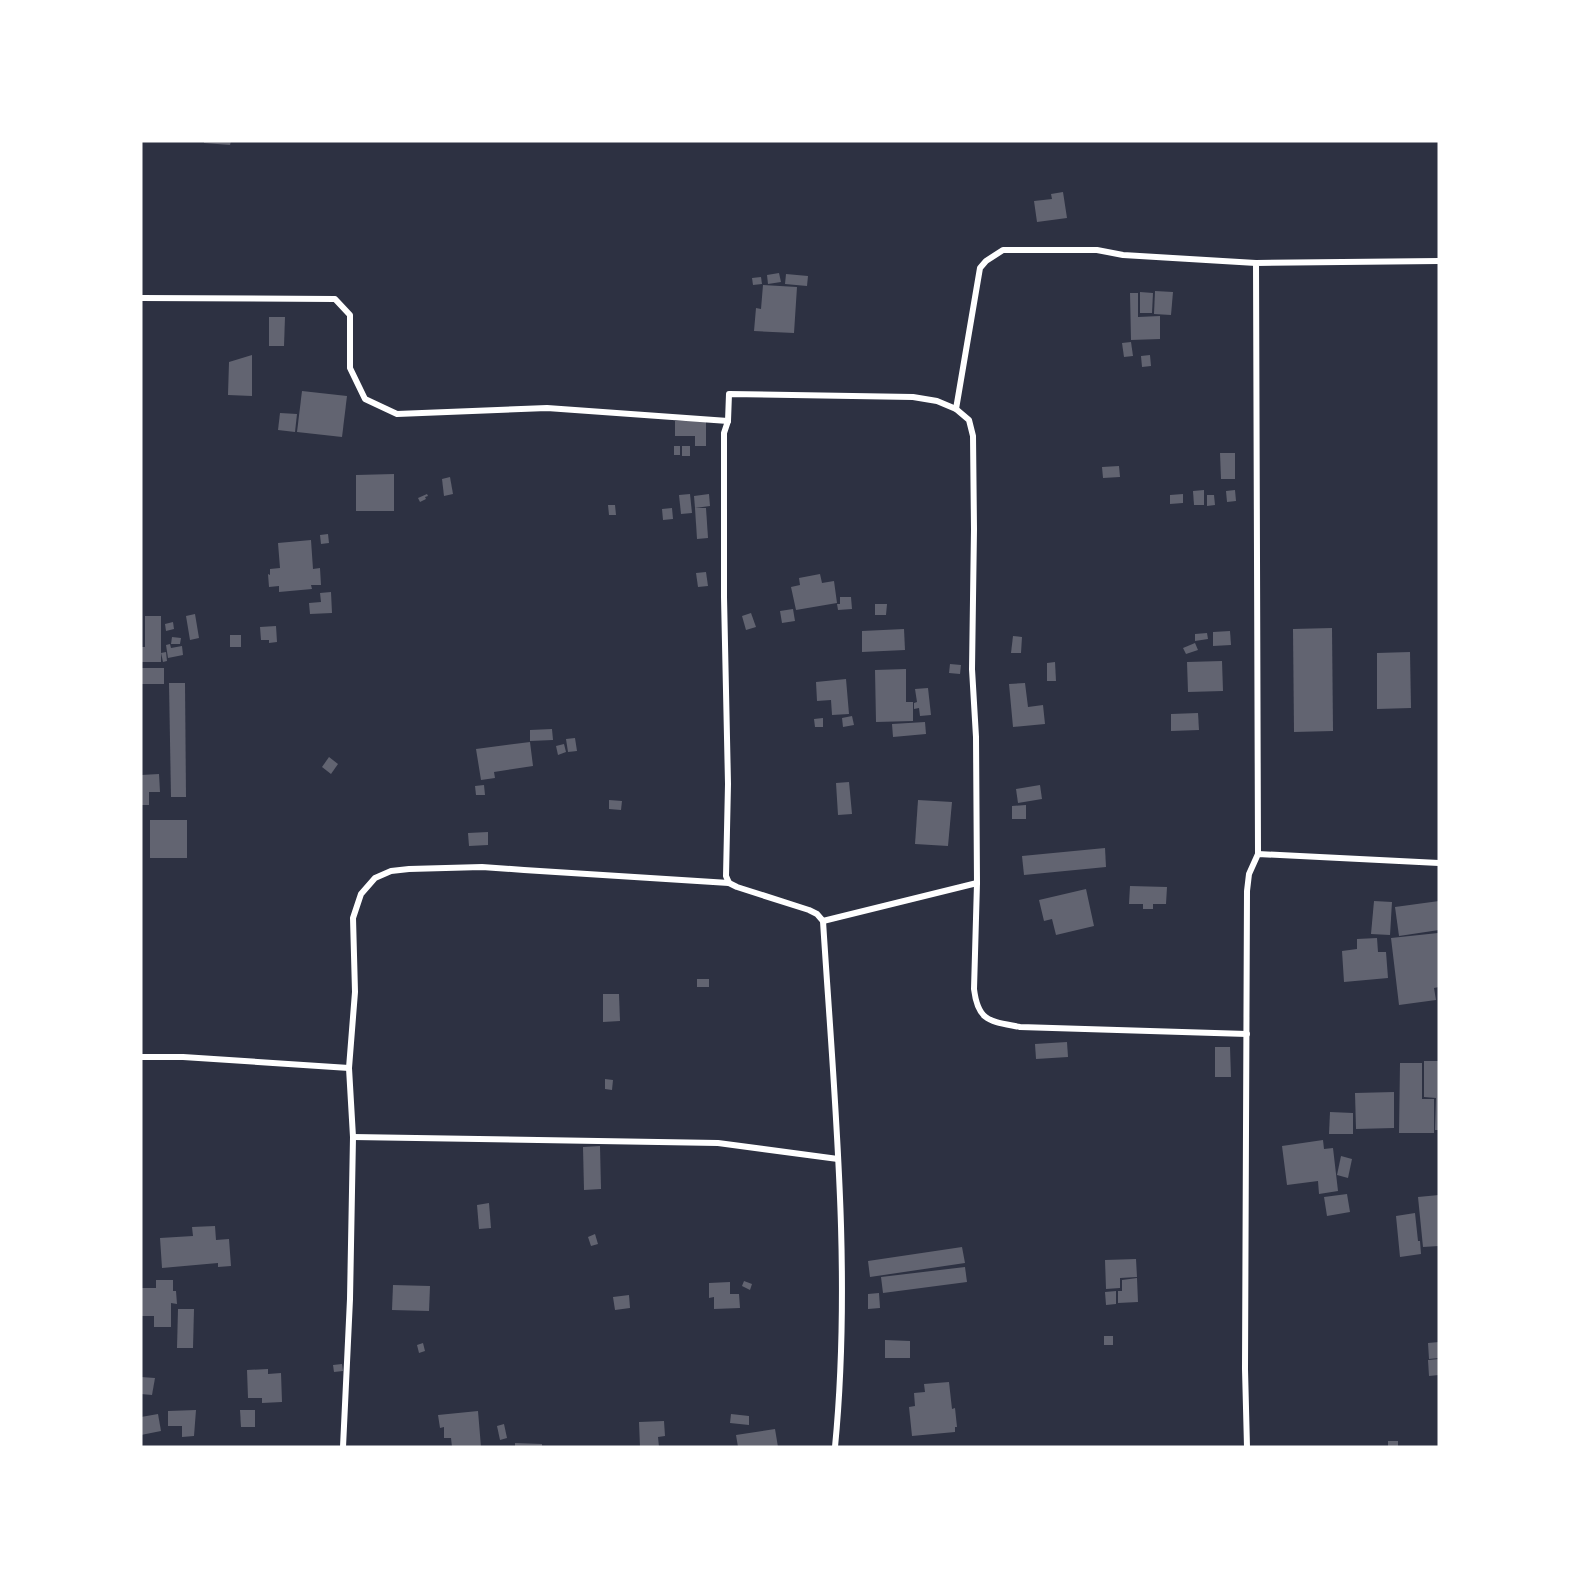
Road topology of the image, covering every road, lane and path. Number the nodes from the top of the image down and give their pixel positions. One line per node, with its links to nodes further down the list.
1 (1439, 261): 2 (street)
2 (1256, 263): 4 (street); 6 (street)
3 (141, 298): 5 (street)
4 (956, 409): 5 (street); 9 (street)
5 (728, 421): 8 (street)
6 (1258, 854): 7 (street); 11 (street)
7 (1439, 863)
8 (729, 883): 10 (street); 13 (street)
9 (977, 883): 10 (street); 11 (street)
10 (823, 921): 15 (street)
11 (1247, 1034): 18 (street)
12 (141, 1056): 13 (street)
13 (350, 1068): 14 (street)
14 (353, 1137): 15 (street); 16 (street)
15 (838, 1159): 17 (street)
16 (343, 1447)
17 (835, 1447)
18 (1247, 1447)

